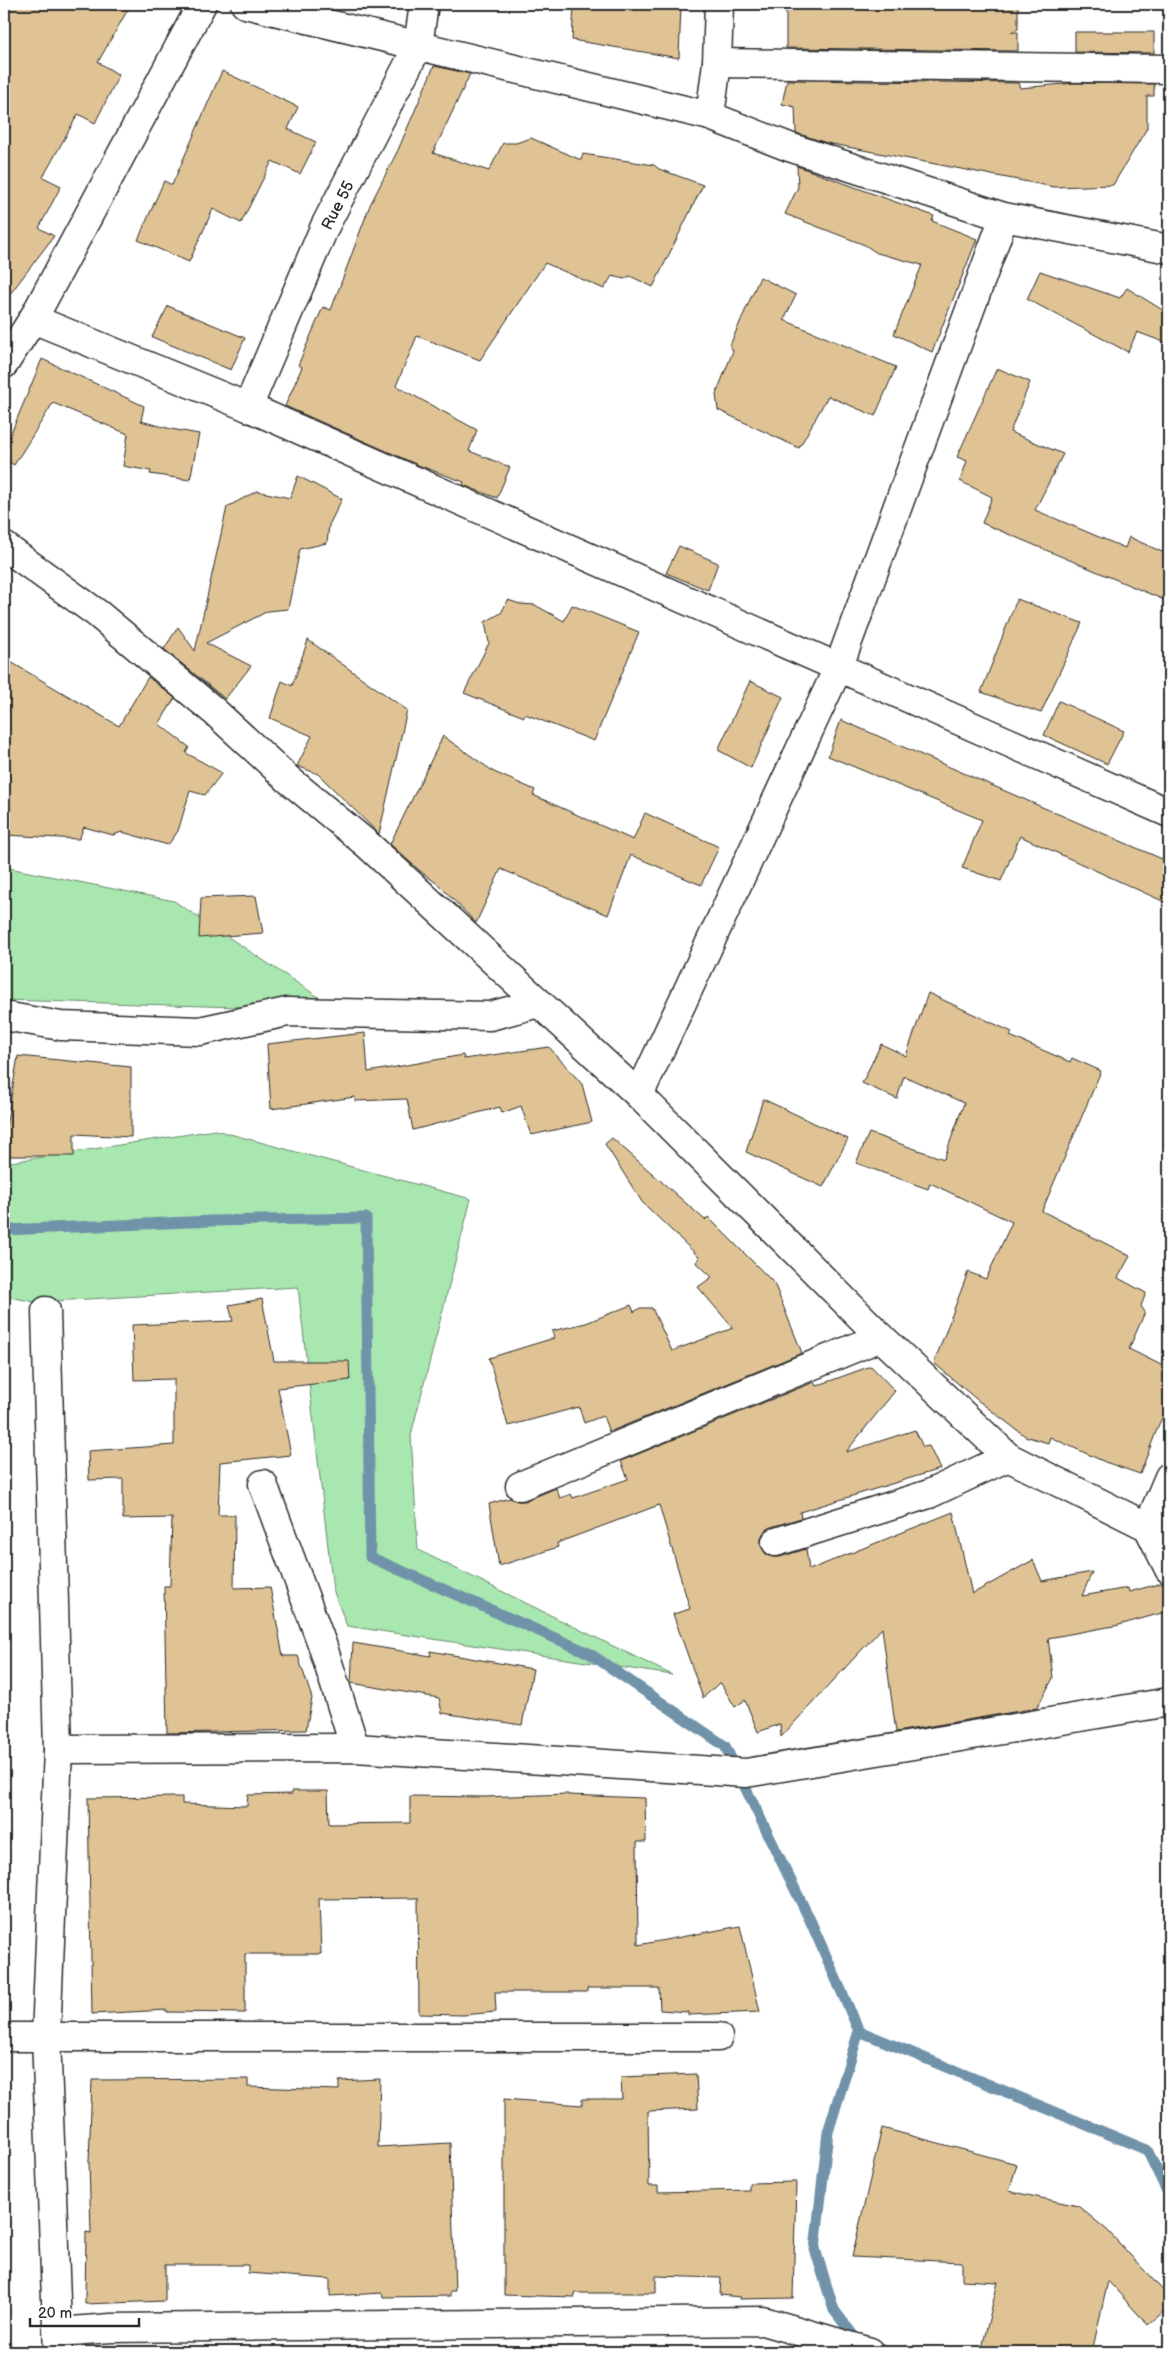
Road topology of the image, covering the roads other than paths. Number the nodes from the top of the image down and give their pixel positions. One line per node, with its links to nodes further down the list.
1 (202, 4): 11 (street)
2 (245, 4): 5 (street)
3 (424, 4): 5 (street, Rue 55)
4 (719, 4): 6 (street)
5 (418, 46): 8 (street); 13 (street, Rue 55)
6 (717, 63): 7 (street); 8 (street)
7 (1169, 69)
8 (710, 116): 9 (street)
9 (1004, 217): 10 (street); 15 (street)
10 (1169, 249)
11 (34, 319): 12 (street); 13 (street)
12 (4, 364)
13 (248, 407): 15 (street)
14 (4, 546): 17 (street)
15 (839, 666): 16 (street); 19 (street)
16 (1169, 813)
17 (538, 1003): 18 (street); 19 (street)
18 (4, 1016)
19 (639, 1095): 21 (street)
20 (46, 1310): 31 (street)
21 (881, 1337): 22 (street); 25 (street)
22 (1008, 1457): 26 (street); 27 (street)
23 (1169, 1478): 26 (street)
24 (263, 1484): 30 (street)
25 (520, 1486)
26 (1148, 1527): 28 (street)
27 (776, 1542)
28 (1169, 1569)
29 (1169, 1702): 30 (street)
30 (355, 1748): 31 (street)
31 (58, 1749): 33 (street)
32 (4, 2037): 33 (street)
33 (46, 2037): 34 (street); 35 (street)
34 (718, 2037)
35 (58, 2342): 36 (street)
36 (870, 2352)

